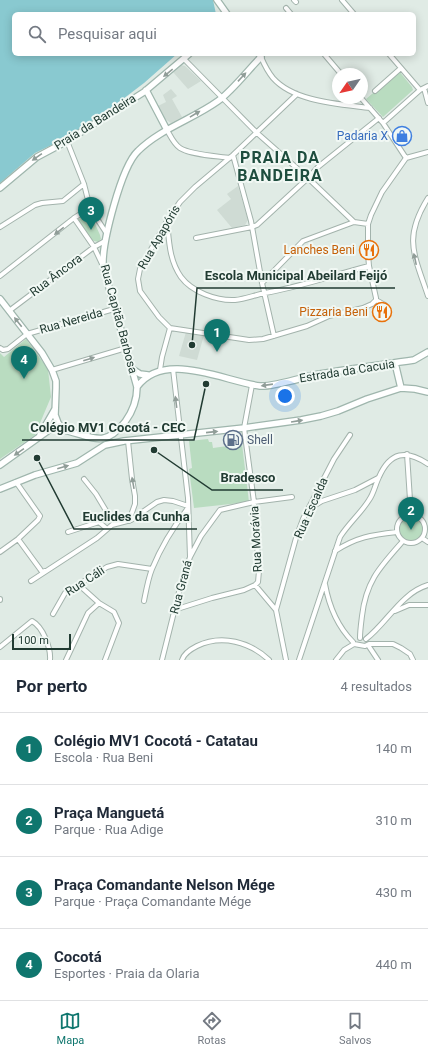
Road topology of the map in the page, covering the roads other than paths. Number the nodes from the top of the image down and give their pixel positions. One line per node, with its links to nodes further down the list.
1 (217, 0): 4 (main road)
2 (342, 0): 6 (street)
3 (286, 8): 5 (street)
4 (221, 11)
5 (289, 12)
6 (352, 12)
7 (187, 56): 12 (main road, Praia da Bandeira)
8 (259, 56): 20 (main road, Rua Capitão Barbosa, one-way to 8)
9 (261, 56): 19 (street)
10 (326, 56): 13 (street)
11 (391, 56): 14 (street)
12 (184, 59): 17 (main road, Praia da Bandeira, one-way to 17); 20 (street)
13 (336, 68)
14 (401, 68): 16 (street); 18 (street)
15 (428, 86): 16 (street)
16 (422, 89): 21 (street); 25 (street)
17 (146, 90): 26 (main road); 28 (main road, Praia da Bandeira)
18 (375, 91)
19 (297, 94): 23 (street); 27 (street, Rua Apapóris)
20 (222, 97): 26 (main road, Rua Capitão Barbosa, one-way to 20); 27 (street)
21 (428, 103)
22 (366, 104): 23 (street)
23 (370, 108): 24 (street)
24 (379, 118): 25 (street); 32 (street)
25 (383, 123): 31 (street)
26 (167, 130): 30 (street); 43 (main road, Rua Capitão Barbosa)
27 (257, 132): 30 (street, Rua Apapóris); 32 (street)
28 (67, 141): 33 (street); 34 (main road, Praia da Bandeira, one-way to 34)
29 (428, 152): 31 (street)
30 (232, 156): 38 (street, Rua Apapóris); 42 (street)
31 (406, 158): 40 (street)
32 (308, 178): 39 (street); 42 (street)
33 (84, 184): 36 (street); 41 (street)
34 (0, 188)
35 (428, 198): 52 (street, one-way to 35)
36 (90, 208): 37 (street); 43 (street)
37 (74, 218): 46 (street); 49 (street, one-way to 49)
38 (167, 221): 51 (street); 58 (street, Rua Apapóris)
39 (354, 222): 40 (street); 50 (street)
40 (368, 224): 48 (street)
41 (0, 227)
42 (252, 227): 44 (street); 50 (street)
43 (107, 234): 45 (main road, Rua Capitão Barbosa)
44 (196, 238)
45 (105, 241): 46 (street, Rua Âncora); 47 (main road, Rua Capitão Barbosa)
46 (94, 247): 47 (street); 57 (street, Rua Âncora)
47 (103, 266): 56 (main road, Rua Capitão Barbosa)
48 (368, 266): 51 (street); 54 (street)
49 (0, 276)
50 (262, 283): 51 (street)
51 (264, 293): 60 (street)
52 (428, 296)
53 (0, 299): 57 (main road)
54 (376, 300): 55 (street); 60 (street)
55 (385, 305)
56 (114, 309): 59 (street, Rua Nereida); 62 (main road, Rua Capitão Barbosa)
57 (9, 310): 59 (main road, one-way to 57)
58 (170, 328): 60 (street); 68 (street)
59 (27, 334): 61 (street); 67 (main road)
60 (274, 336)
61 (0, 348)
62 (126, 348): 65 (main road, Rua Capitão Barbosa); 67 (street, one-way to 62)
63 (428, 352): 64 (main road, Estrada da Cacuia)
64 (394, 363): 70 (main road, Estrada da Cacuia, one-way to 70); 72 (main road)
65 (132, 369): 69 (main road); 71 (main road, Rua Capitão Barbosa)
66 (173, 369): 68 (main road, Estrada da Cacuia); 70 (main road, Estrada da Cacuia); 78 (street, Rua Graná, one-way to 66)
67 (52, 370): 74 (main road)
68 (160, 370): 69 (main road, Estrada da Cacuia)
69 (148, 375): 71 (main road, Estrada da Cacuia)
70 (252, 385): 75 (street, Rua Morávia)
71 (137, 387): 76 (main road, Rua Capitão Barbosa)
72 (401, 388): 73 (main road); 75 (main road, one-way to 72)
73 (428, 392)
74 (55, 409): 77 (main road); 80 (main road)
75 (244, 428): 78 (main road, one-way to 75); 92 (street, Rua Morávia)
76 (119, 429): 81 (main road); 82 (main road)
77 (63, 430): 80 (main road); 81 (main road)
78 (180, 435): 82 (main road); 93 (street, Rua Graná)
79 (350, 435): 94 (street, Rua Escalda)
80 (38, 437): 86 (main road, one-way to 86)
81 (93, 438): 83 (main road)
82 (126, 441): 83 (main road); 96 (street, one-way to 82)
83 (97, 450): 89 (main road, one-way to 83)
84 (407, 454): 85 (street); 87 (street); 95 (street)
85 (428, 464)
86 (0, 465)
87 (378, 478): 94 (street); 105 (street)
88 (84, 479): 96 (street)
89 (16, 482): 90 (main road); 101 (street)
90 (0, 489)
91 (292, 498): 92 (street)
92 (254, 502): 106 (street); 112 (street, Rua Morávia)
93 (188, 507): 96 (street); 106 (street, Rua Graná); 107 (street)
94 (307, 511): 118 (street, Rua Escalda)
95 (411, 515): 99 (street); 100 (street)
96 (127, 522): 97 (street)
97 (107, 529): 98 (street); 108 (street)
98 (68, 532)
99 (397, 532): 102 (street); 105 (street)
100 (422, 538): 102 (street); 103 (street)
101 (18, 539): 104 (street); 108 (street)
102 (403, 542): 121 (street)
103 (428, 542)
104 (0, 552)
105 (335, 552): 110 (street)
106 (190, 557): 117 (street, Rua Graná)
107 (152, 569): 111 (street, Rua Cáli); 114 (street)
108 (46, 571): 109 (street)
109 (31, 581)
110 (325, 584): 121 (street); 131 (street)
111 (79, 585): 115 (street); 120 (street, Rua Cáli)
112 (255, 585): 117 (street, Rua Morávia); 118 (street)
113 (428, 585): 119 (street)
114 (144, 602)
115 (100, 603): 125 (street); 126 (street)
116 (428, 605): 119 (street)
117 (174, 610): 127 (street, Rua Graná)
118 (276, 610): 130 (street)
119 (393, 612): 122 (street)
120 (52, 614)
121 (355, 641): 122 (street); 122 (street); 132 (street)
122 (369, 643): 133 (street); 134 (street)
123 (0, 647): 124 (street)
124 (50, 660)
125 (66, 660)
126 (105, 660)
127 (162, 660)
128 (182, 660): 129 (street)
129 (270, 660)
130 (286, 660)
131 (299, 660)
132 (336, 660)
133 (378, 660)
134 (413, 660)

